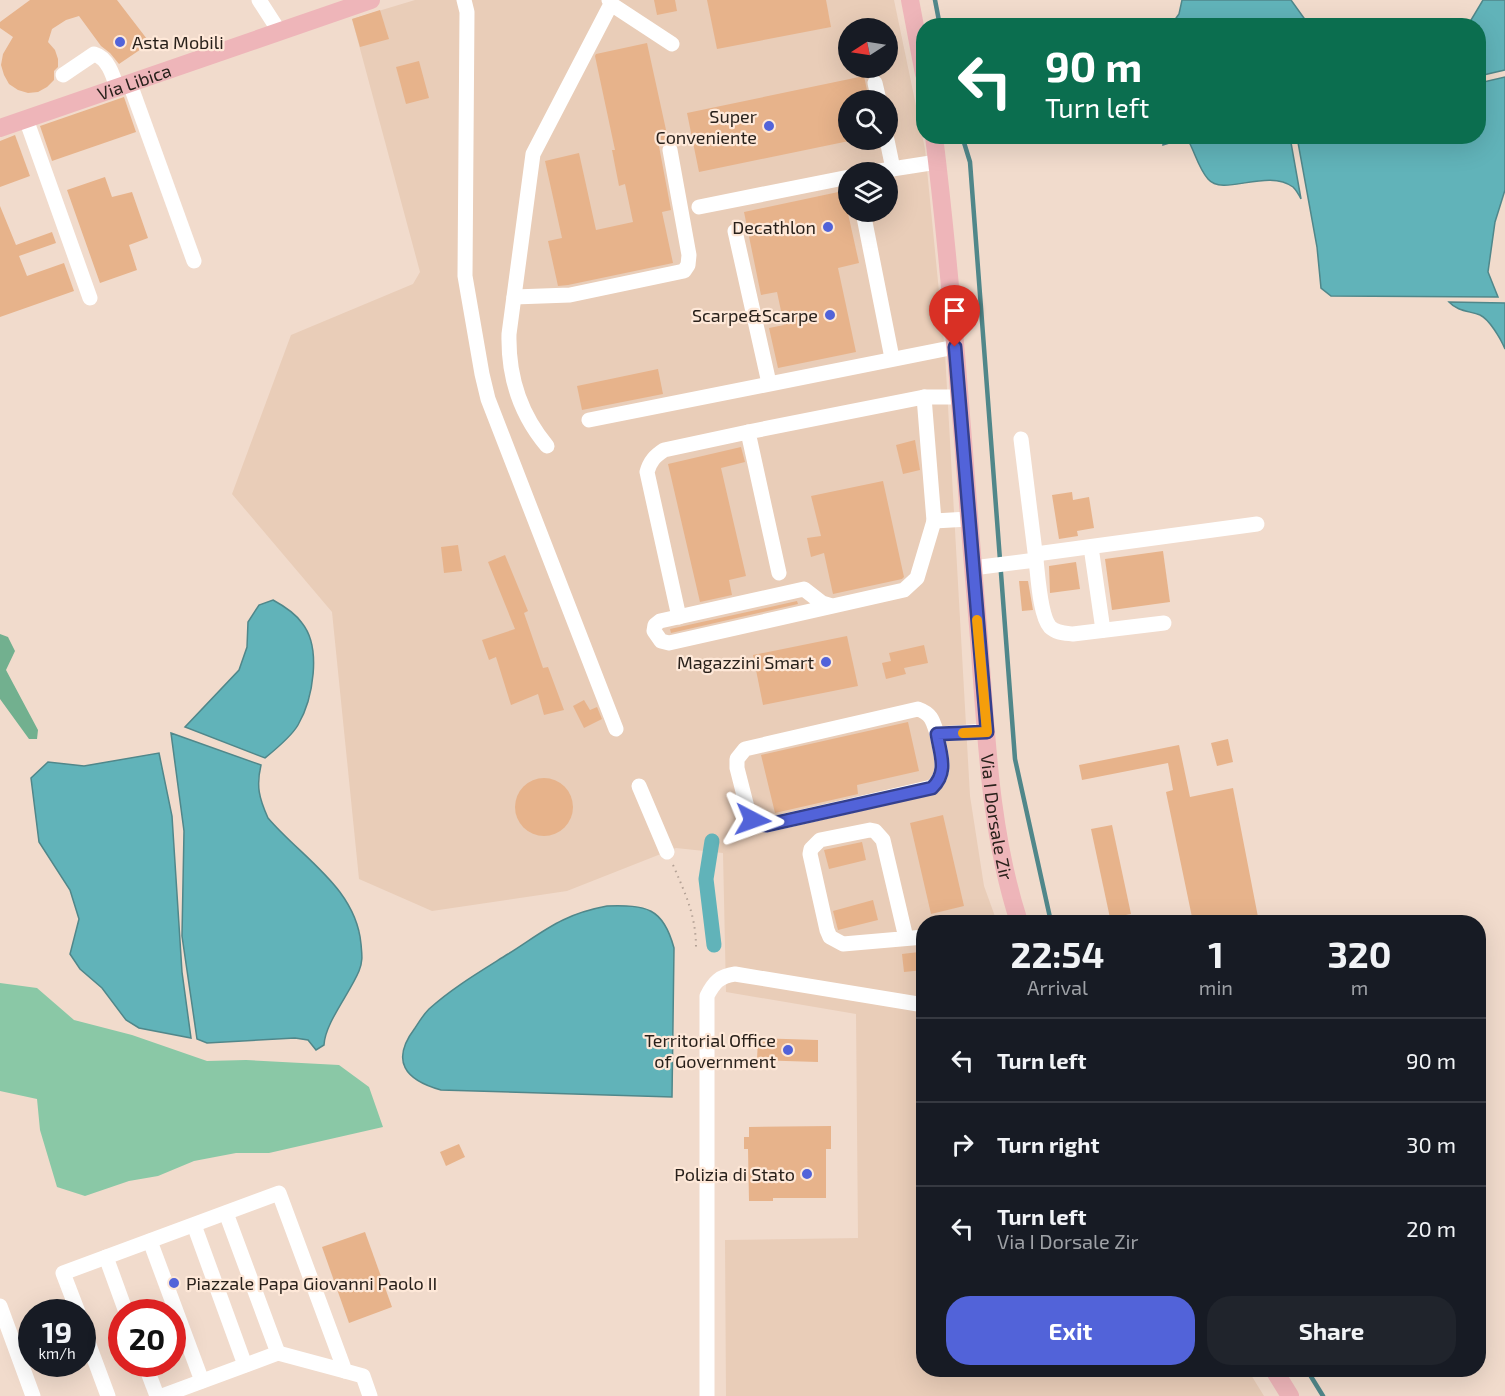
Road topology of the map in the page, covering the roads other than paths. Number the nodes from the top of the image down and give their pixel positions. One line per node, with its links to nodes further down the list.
1 (259, 0): 6 (street)
2 (370, 0): 6 (main road, Via Libica)
3 (464, 0): 46 (street)
4 (910, 0): 7 (main road)
5 (610, 2): 8 (street); 24 (street)
6 (279, 31): 11 (main road, Via Libica)
7 (916, 32)
8 (672, 44)
9 (63, 75): 11 (street)
10 (876, 83): 12 (street)
11 (124, 86): 13 (main road, Via Libica); 23 (street)
12 (877, 90)
13 (26, 119): 14 (main road, Via Libica); 25 (street)
14 (0, 128)
15 (935, 144): 17 (main road, Via I Dorsale Zir)
16 (670, 150): 24 (street)
17 (937, 162): 18 (street); 26 (main road, Via I Dorsale Zir)
18 (898, 168)
19 (838, 179): 20 (street)
20 (699, 207)
21 (865, 222): 27 (street)
22 (735, 231): 28 (street)
23 (194, 261)
24 (514, 297): 34 (street)
25 (90, 298)
26 (955, 347): 27 (street); 30 (main road, Via I Dorsale Zir)
27 (892, 358): 28 (street)
28 (769, 383): 31 (street)
29 (924, 397): 30 (street); 32 (street); 36 (street)
30 (959, 397): 35 (main road, Via I Dorsale Zir)
31 (589, 420)
32 (748, 432): 41 (street); 43 (street)
33 (1021, 439): 39 (street)
34 (547, 446)
35 (969, 519): 36 (street); 40 (main road, Via I Dorsale Zir)
36 (934, 521): 42 (street)
37 (1257, 524): 38 (street)
38 (1090, 547): 39 (street); 45 (street)
39 (1036, 557): 40 (street); 45 (street)
40 (973, 568): 47 (main road, Via I Dorsale Zir)
41 (779, 573)
42 (832, 606): 43 (street); 43 (street)
43 (679, 617)
44 (1164, 623): 45 (street)
45 (1103, 630)
46 (616, 729)
47 (987, 732): 48 (street); 51 (main road, Via I Dorsale Zir)
48 (937, 734): 48 (street)
49 (639, 786): 50 (street)
50 (667, 852)
51 (1017, 915)
52 (916, 937): 53 (street)
53 (906, 938): 53 (street)
54 (916, 1004): 74 (street)
55 (226, 1213): 56 (street); 62 (street); 65 (street)
56 (194, 1225): 57 (street); 64 (street)
57 (150, 1241): 58 (street); 68 (street)
58 (106, 1257): 59 (street); 60 (street)
59 (73, 1299)
60 (121, 1299)
61 (0, 1306): 69 (street)
62 (278, 1353): 64 (street); 65 (street)
63 (96, 1364): 70 (street)
64 (245, 1365): 68 (street)
65 (345, 1371): 73 (street)
66 (150, 1377): 71 (street)
67 (1278, 1377): 75 (main road)
68 (202, 1381): 72 (street)
69 (33, 1396)
70 (108, 1396)
71 (157, 1396)
72 (162, 1396)
73 (370, 1396)
74 (707, 1396)
75 (1290, 1396)

